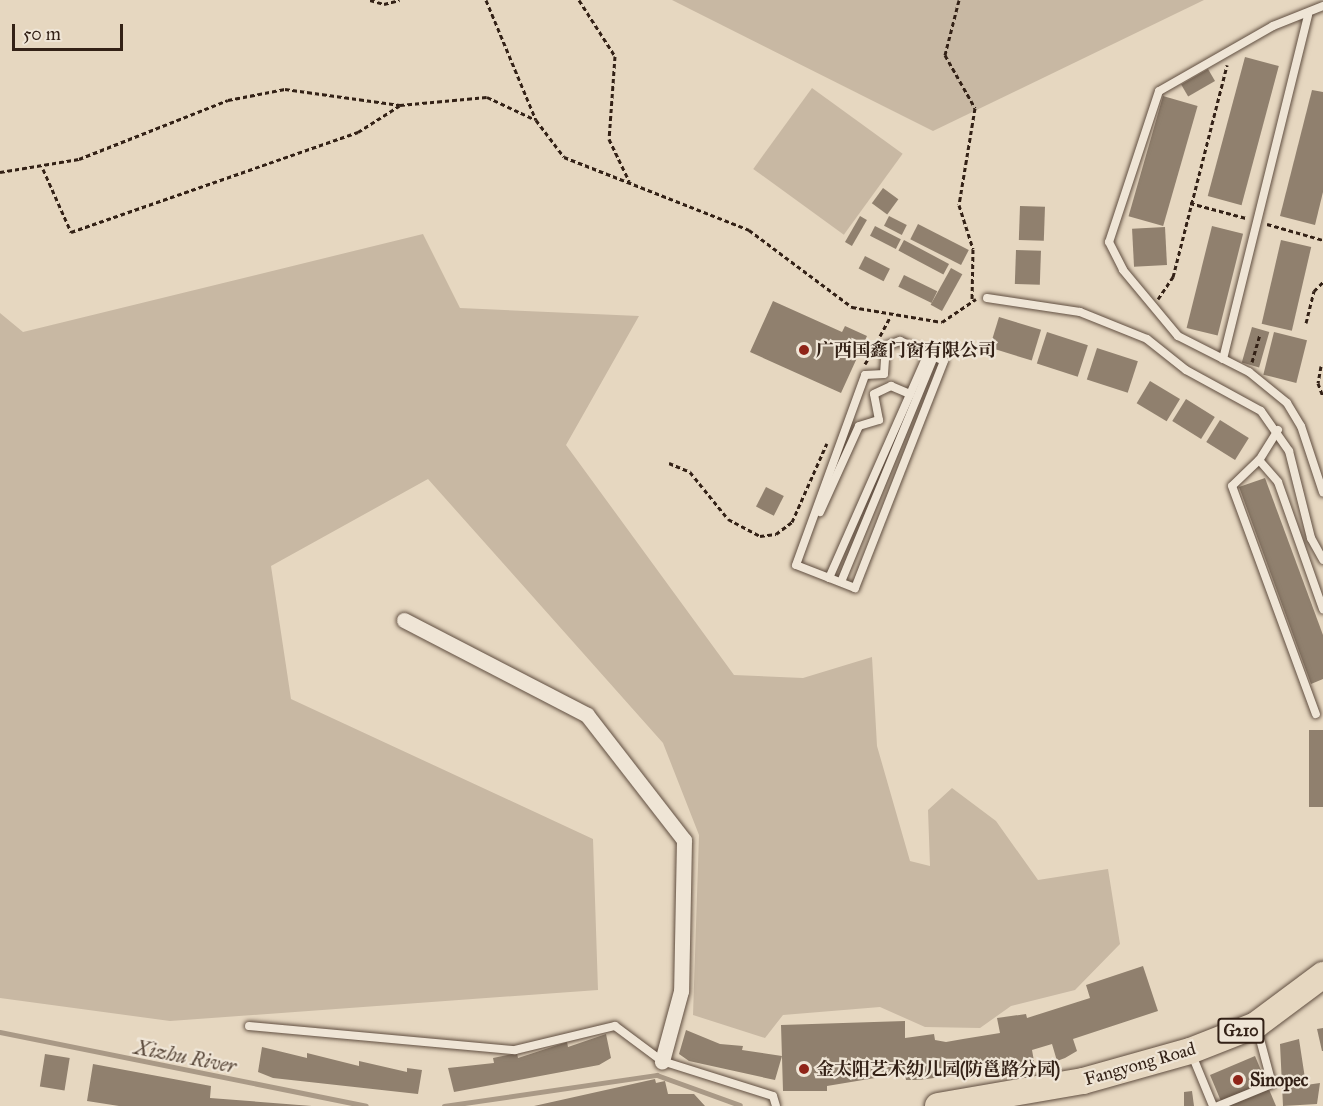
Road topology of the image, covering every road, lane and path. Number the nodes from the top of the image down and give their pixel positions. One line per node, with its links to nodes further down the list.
1 (370, 0): 2 (path)
2 (400, 0)
3 (486, 0): 10 (path)
4 (579, 0): 13 (path)
5 (959, 0): 16 (path)
6 (1323, 6): 7 (lane)
7 (1308, 15): 8 (lane); 22 (lane)
8 (1231, 49): 17 (path); 17 (lane)
9 (400, 105): 10 (path); 11 (path); 11 (path)
10 (536, 120): 13 (path)
11 (43, 169): 12 (path)
12 (0, 172)
13 (630, 183): 16 (path)
14 (1323, 282): 18 (path)
15 (987, 298): 16 (path); 29 (lane)
16 (972, 299)
17 (1154, 305): 22 (lane)
18 (1306, 323)
19 (1260, 334): 26 (path)
20 (872, 352): 25 (path)
21 (931, 355): 27 (lane); 35 (lane); 37 (lane); 37 (lane)
22 (1223, 359): 26 (lane)
23 (1314, 364): 24 (path)
24 (1322, 366): 28 (path)
25 (862, 371)
26 (1249, 372): 33 (lane)
27 (910, 394): 35 (lane); 36 (lane)
28 (1323, 397)
29 (1278, 430): 31 (lane); 34 (lane)
30 (828, 440): 32 (path)
31 (1259, 460): 38 (lane); 40 (lane)
32 (669, 463)
33 (1323, 492)
34 (1323, 560)
35 (796, 565): 36 (lane)
36 (830, 578): 37 (lane)
37 (841, 582)
38 (1323, 609)
39 (404, 620): 45 (street)
40 (1316, 714)
41 (1323, 975): 42 (highway, Fangyong Road / G210)
42 (1256, 1025): 44 (highway, Fangyong Road / G210); 49 (lane)
43 (249, 1026): 45 (lane)
44 (1190, 1051): 47 (highway, Fangyong Road / G210); 48 (lane)
45 (662, 1061): 46 (lane)
46 (776, 1106)
47 (938, 1106)
48 (1213, 1106)
49 (1218, 1106)

